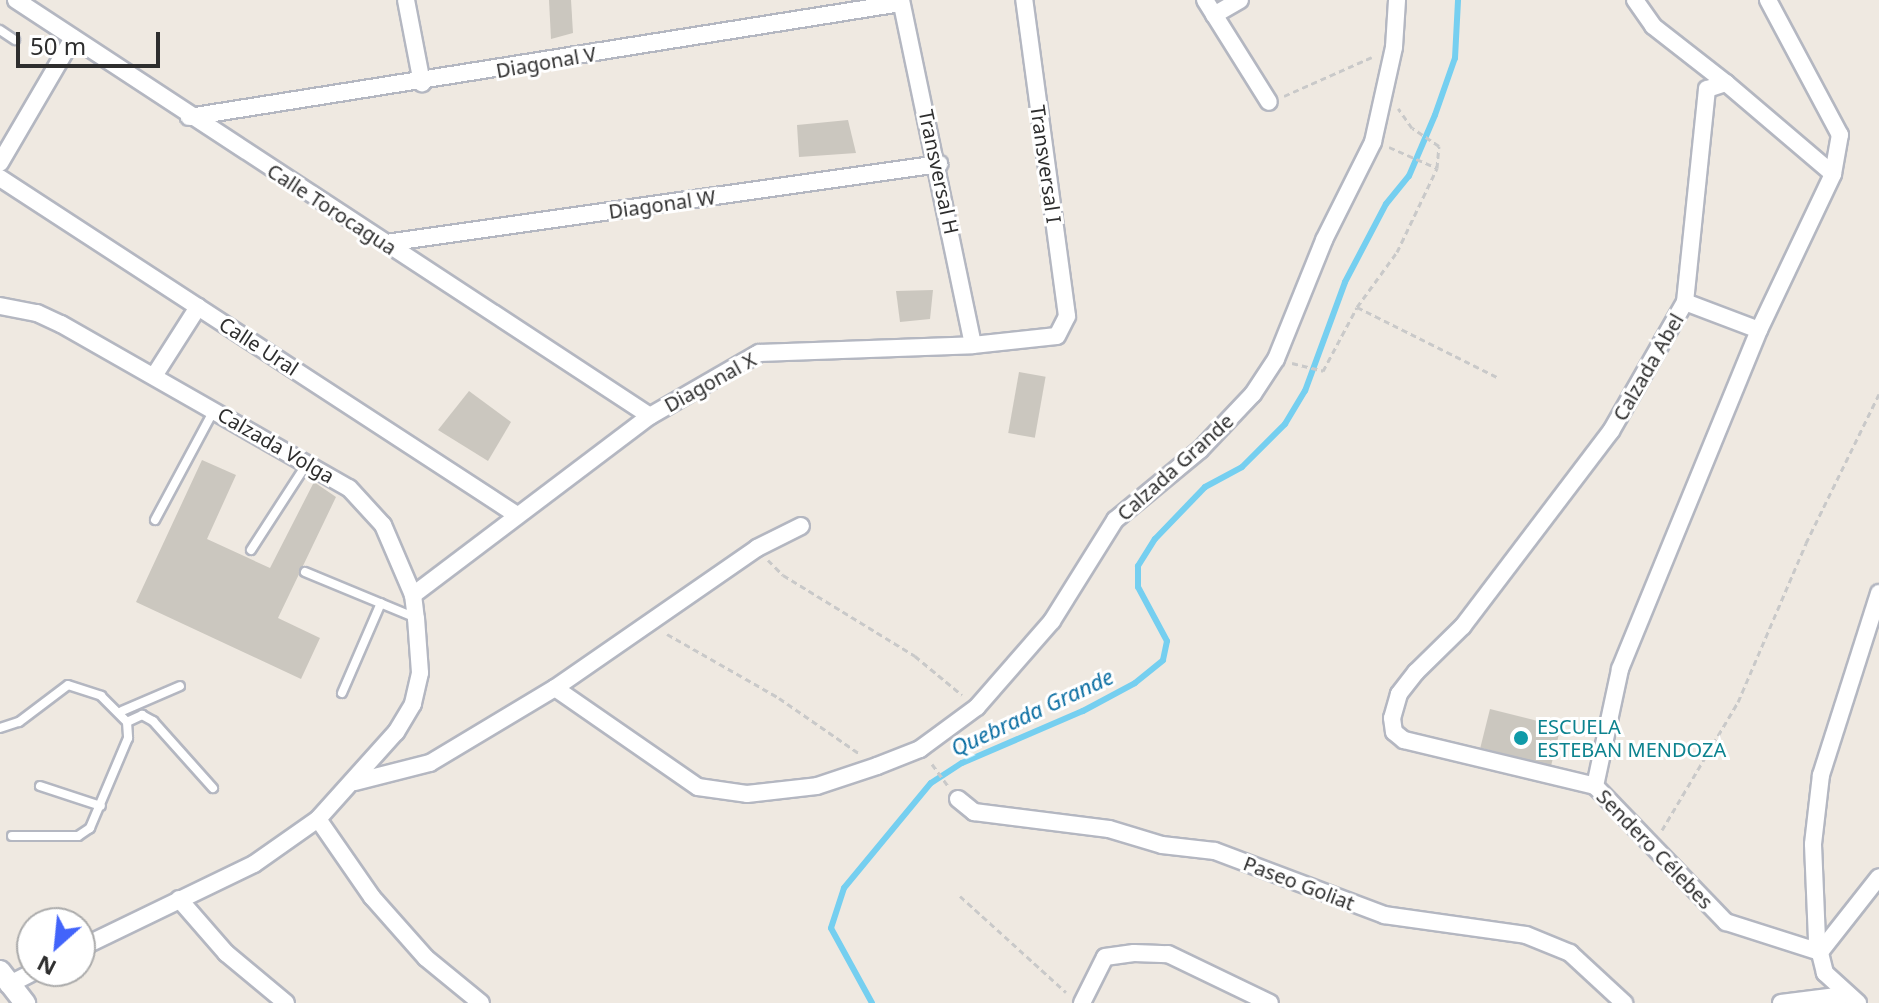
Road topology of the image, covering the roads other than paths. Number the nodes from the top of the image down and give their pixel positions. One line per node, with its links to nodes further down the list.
1 (16, 0): 11 (street, Calle Torocagua)
2 (406, 0): 13 (street)
3 (1024, 0): 25 (street, Transversal I)
4 (1240, 0): 9 (street)
5 (1397, 0): 42 (street, Calzada Grande)
6 (1635, 0): 14 (street)
7 (1768, 0): 19 (street)
8 (901, 2): 13 (street, Diagonal V); 18 (street, Transversal H)
9 (1210, 7): 15 (street)
10 (0, 30): 12 (lane)
11 (73, 38): 16 (street, Calle Torocagua); 17 (street)
12 (15, 40)
13 (422, 83): 16 (street, Diagonal V)
14 (1726, 83): 19 (street); 22 (street, Calzada Abel)
15 (1269, 102)
16 (189, 117): 21 (street, Calle Torocagua)
17 (0, 163)
18 (939, 164): 21 (street, Diagonal W); 27 (street, Transversal H)
19 (1833, 174): 26 (street)
20 (0, 178): 24 (street, Calle Ural)
21 (386, 243): 30 (street, Calle Torocagua)
22 (1685, 302): 26 (street); 47 (street, Calzada Abel)
23 (0, 306): 28 (street, Calzada Volga)
24 (198, 307): 28 (street); 32 (street, Calle Ural)
25 (1063, 327): 27 (street, Diagonal X)
26 (1759, 330): 50 (street)
27 (973, 345): 30 (street, Diagonal X)
28 (154, 376): 29 (street, Calzada Volga)
29 (215, 409): 31 (street, Calzada Volga); 33 (lane)
30 (650, 416): 32 (street, Diagonal X)
31 (309, 461): 35 (lane); 38 (street, Calzada Volga)
32 (517, 515): 38 (street, Diagonal X)
33 (155, 520)
34 (801, 526): 42 (street)
35 (251, 550)
36 (305, 572): 39 (lane)
37 (1879, 593): 59 (street)
38 (413, 595): 40 (street, Calzada Volga)
39 (381, 603): 40 (lane); 43 (lane)
40 (416, 618): 48 (street, Calzada Volga)
41 (180, 686): 44 (lane)
42 (555, 688): 48 (street)
43 (342, 693)
44 (122, 711): 45 (lane); 46 (lane)
45 (127, 722): 51 (lane); 53 (lane)
46 (0, 728)
47 (1394, 732): 50 (street, Sendero Célebes)
48 (355, 782): 54 (street, Calzada Volga)
49 (40, 786): 53 (lane)
50 (1595, 786): 59 (street, Sendero Célebes)
51 (213, 788)
52 (958, 799): 67 (street, Paseo Goliat)
53 (101, 806): 55 (lane)
54 (318, 819): 57 (street, Calzada Volga); 64 (street)
55 (12, 836)
56 (1879, 877): 59 (street)
57 (179, 899): 58 (street, Calzada Volga); 63 (street)
58 (96, 940)
59 (1820, 952): 61 (street)
60 (4, 978): 62 (street)
61 (1851, 999): 68 (street)
62 (25, 1003)
63 (286, 1003)
64 (481, 1003)
65 (1080, 1003): 66 (street)
66 (1270, 1003)
67 (1624, 1003)
68 (1781, 1003)

